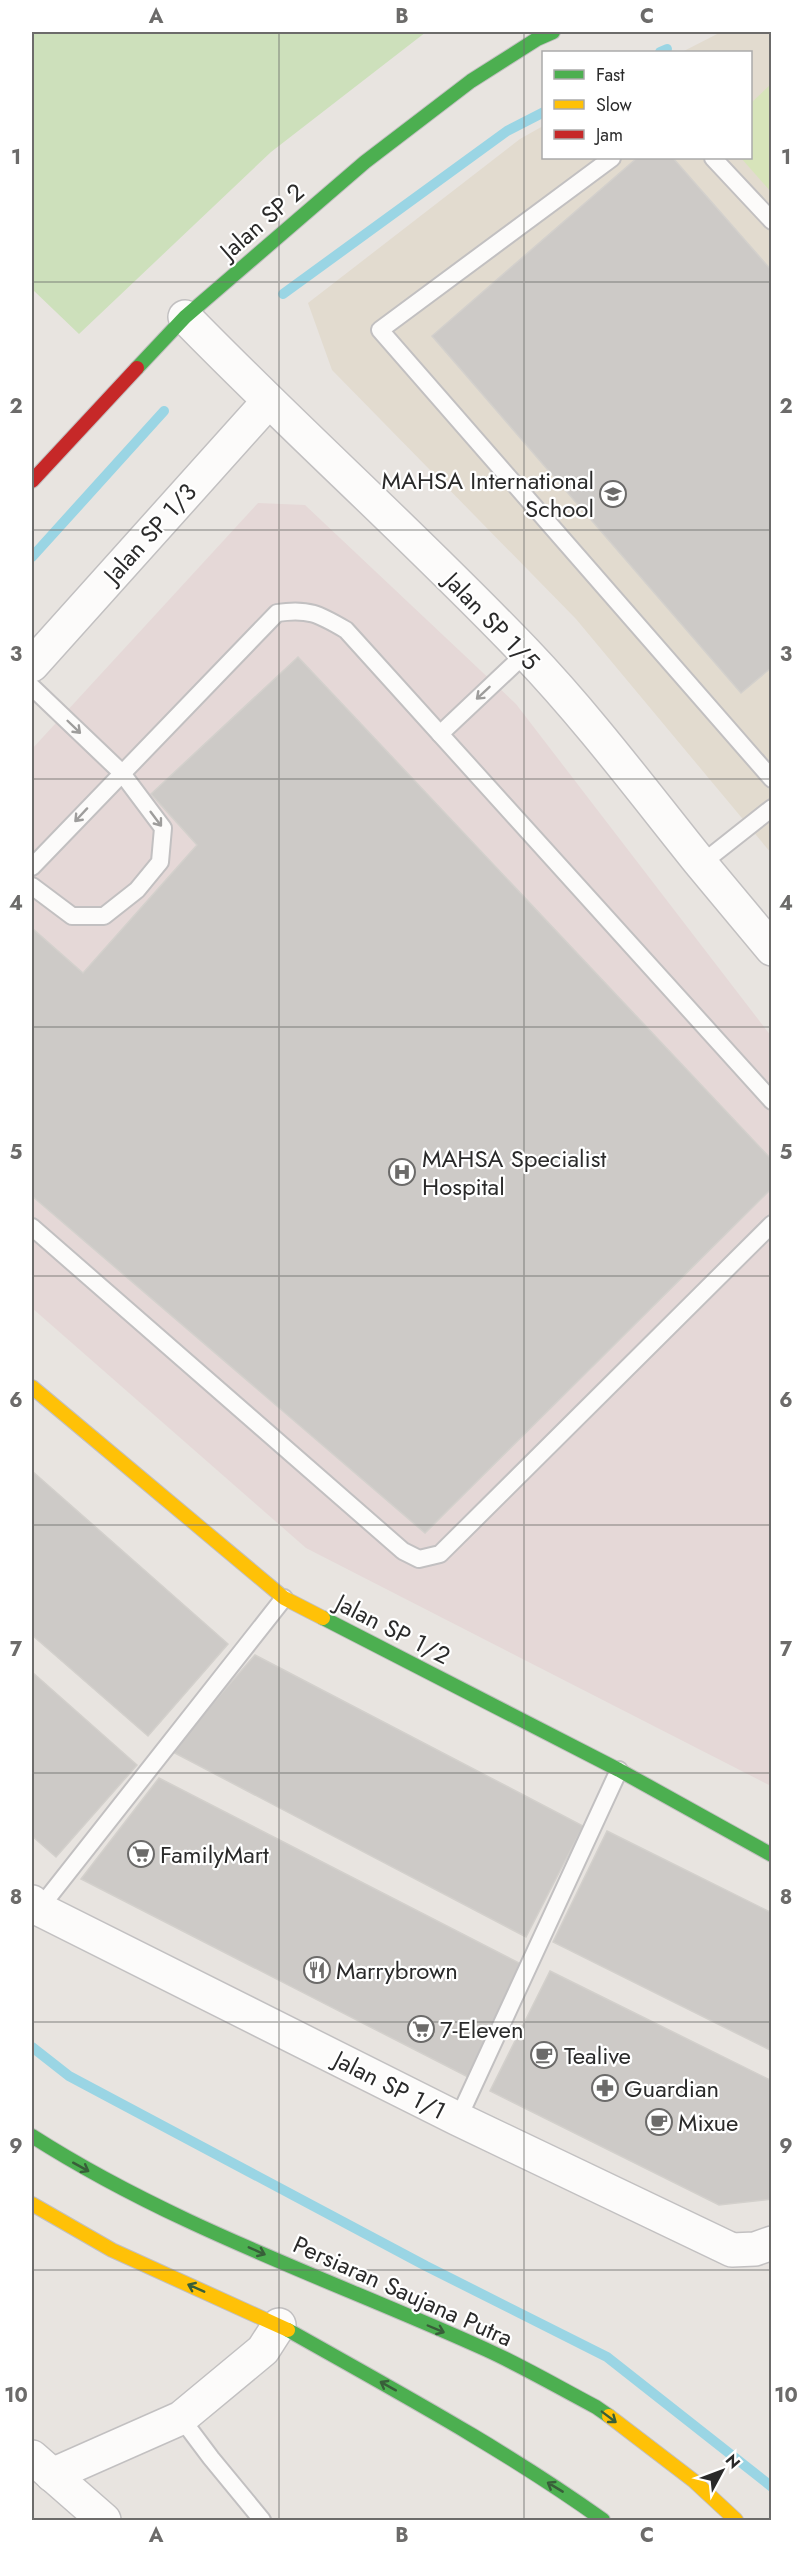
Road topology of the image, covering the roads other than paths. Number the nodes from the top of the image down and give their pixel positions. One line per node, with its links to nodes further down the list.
1 (553, 32): 5 (street, Jalan SP 2)
2 (611, 159): 13 (lane)
3 (714, 159): 4 (lane)
4 (771, 221)
5 (185, 317): 6 (street, Jalan SP 1/5); 7 (street, Jalan SP 2)
6 (268, 402): 8 (street, Jalan SP 1/5); 9 (street, Jalan SP 1/3)
7 (32, 481)
8 (526, 653): 11 (lane, one-way to 11); 15 (street, Jalan SP 1/5)
9 (32, 665)
10 (32, 687): 12 (lane, one-way to 12)
11 (440, 734): 12 (lane); 19 (lane)
12 (121, 772): 16 (lane, one-way to 16); 17 (lane, one-way to 17)
13 (771, 779)
14 (771, 808): 15 (lane)
15 (701, 864): 18 (street, Jalan SP 1/5)
16 (32, 867)
17 (32, 886)
18 (771, 946)
19 (771, 1101)
20 (771, 1224): 21 (lane)
21 (32, 1227)
22 (32, 1387): 23 (street, Jalan SP 1/2)
23 (284, 1598): 24 (street, Jalan SP 1/2); 26 (lane)
24 (619, 1770): 25 (street, Jalan SP 1/2); 27 (lane)
25 (771, 1855)
26 (34, 1910): 27 (street, Jalan SP 1/1)
27 (458, 2119): 30 (street, Jalan SP 1/1)
28 (32, 2136): 37 (street, Persiaran Saujana Putra, one-way to 37)
29 (32, 2204): 31 (street, one-way to 29)
30 (763, 2246)
31 (279, 2325): 32 (street); 36 (street, one-way to 31)
32 (181, 2418): 33 (street); 35 (lane)
33 (42, 2466): 34 (street)
34 (104, 2520)
35 (262, 2520)
36 (603, 2520)
37 (736, 2520)

